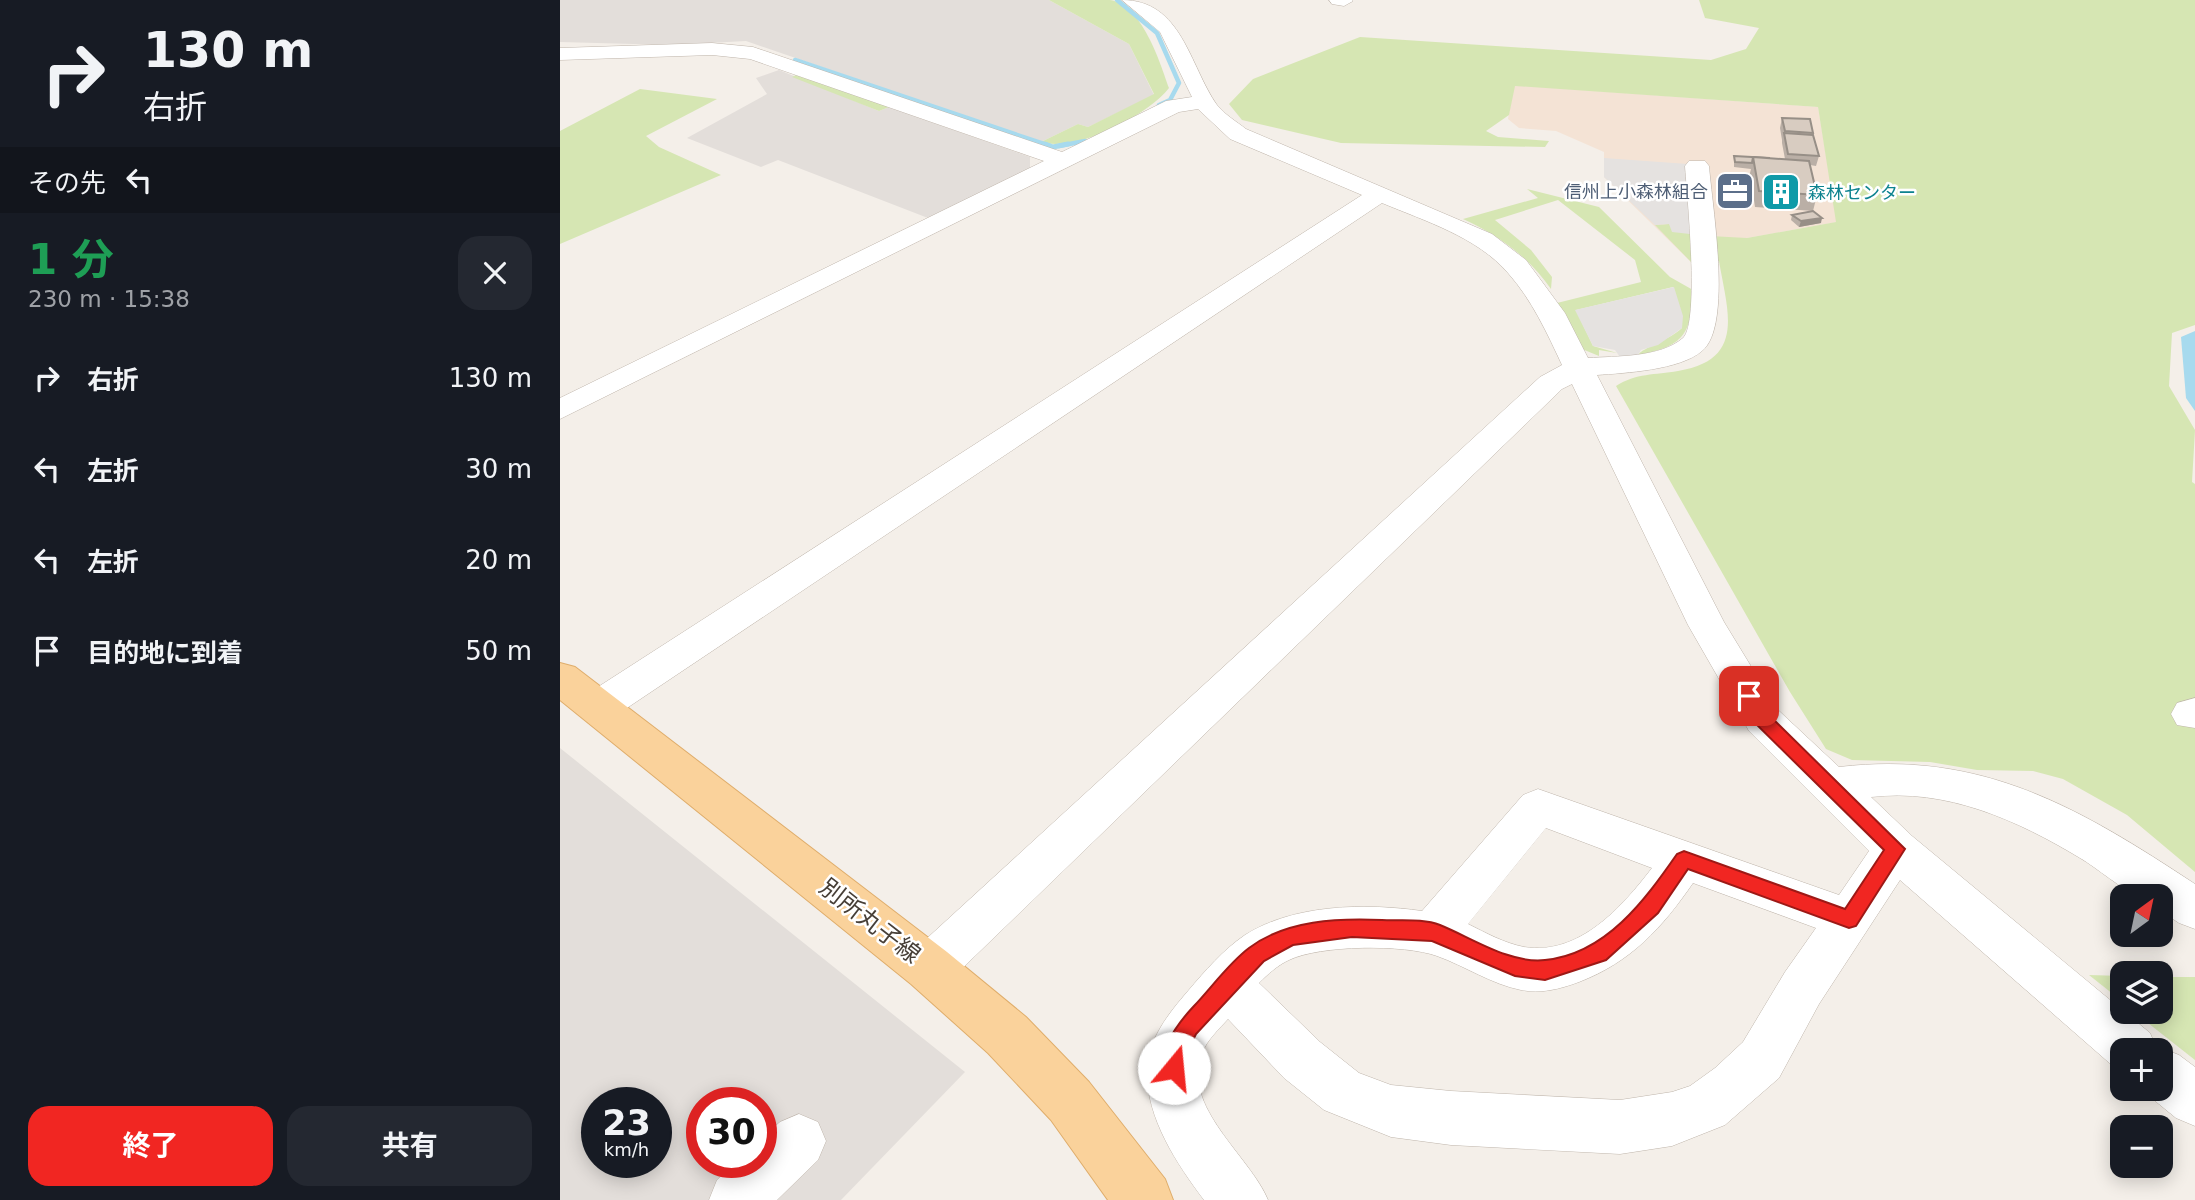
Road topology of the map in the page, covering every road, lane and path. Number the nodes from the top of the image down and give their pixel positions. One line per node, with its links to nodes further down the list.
1 (1131, 0): 3 (street)
2 (560, 54): 4 (street)
3 (1204, 102): 4 (street); 6 (street)
4 (1064, 160): 8 (street)
5 (1689, 174): 7 (street)
6 (1380, 194): 7 (street); 10 (street)
7 (1580, 368): 11 (street); 17 (street)
8 (560, 410)
9 (560, 678): 10 (main road, 別所丸子線)
10 (598, 707): 17 (main road, 別所丸子線)
11 (1830, 785): 12 (street); 14 (street)
12 (1896, 849): 15 (street); 19 (street)
13 (1684, 860): 15 (street); 16 (street); 16 (street)
14 (2195, 909)
15 (1849, 919): 18 (street)
16 (1433, 932): 18 (street)
17 (929, 968): 24 (main road, 別所丸子線)
18 (1227, 984): 25 (street)
19 (2118, 1038)
20 (2173, 1083): 21 (street)
21 (2195, 1100)
22 (799, 1141): 23 (street)
23 (737, 1200)
24 (1144, 1200)
25 (1240, 1200)

